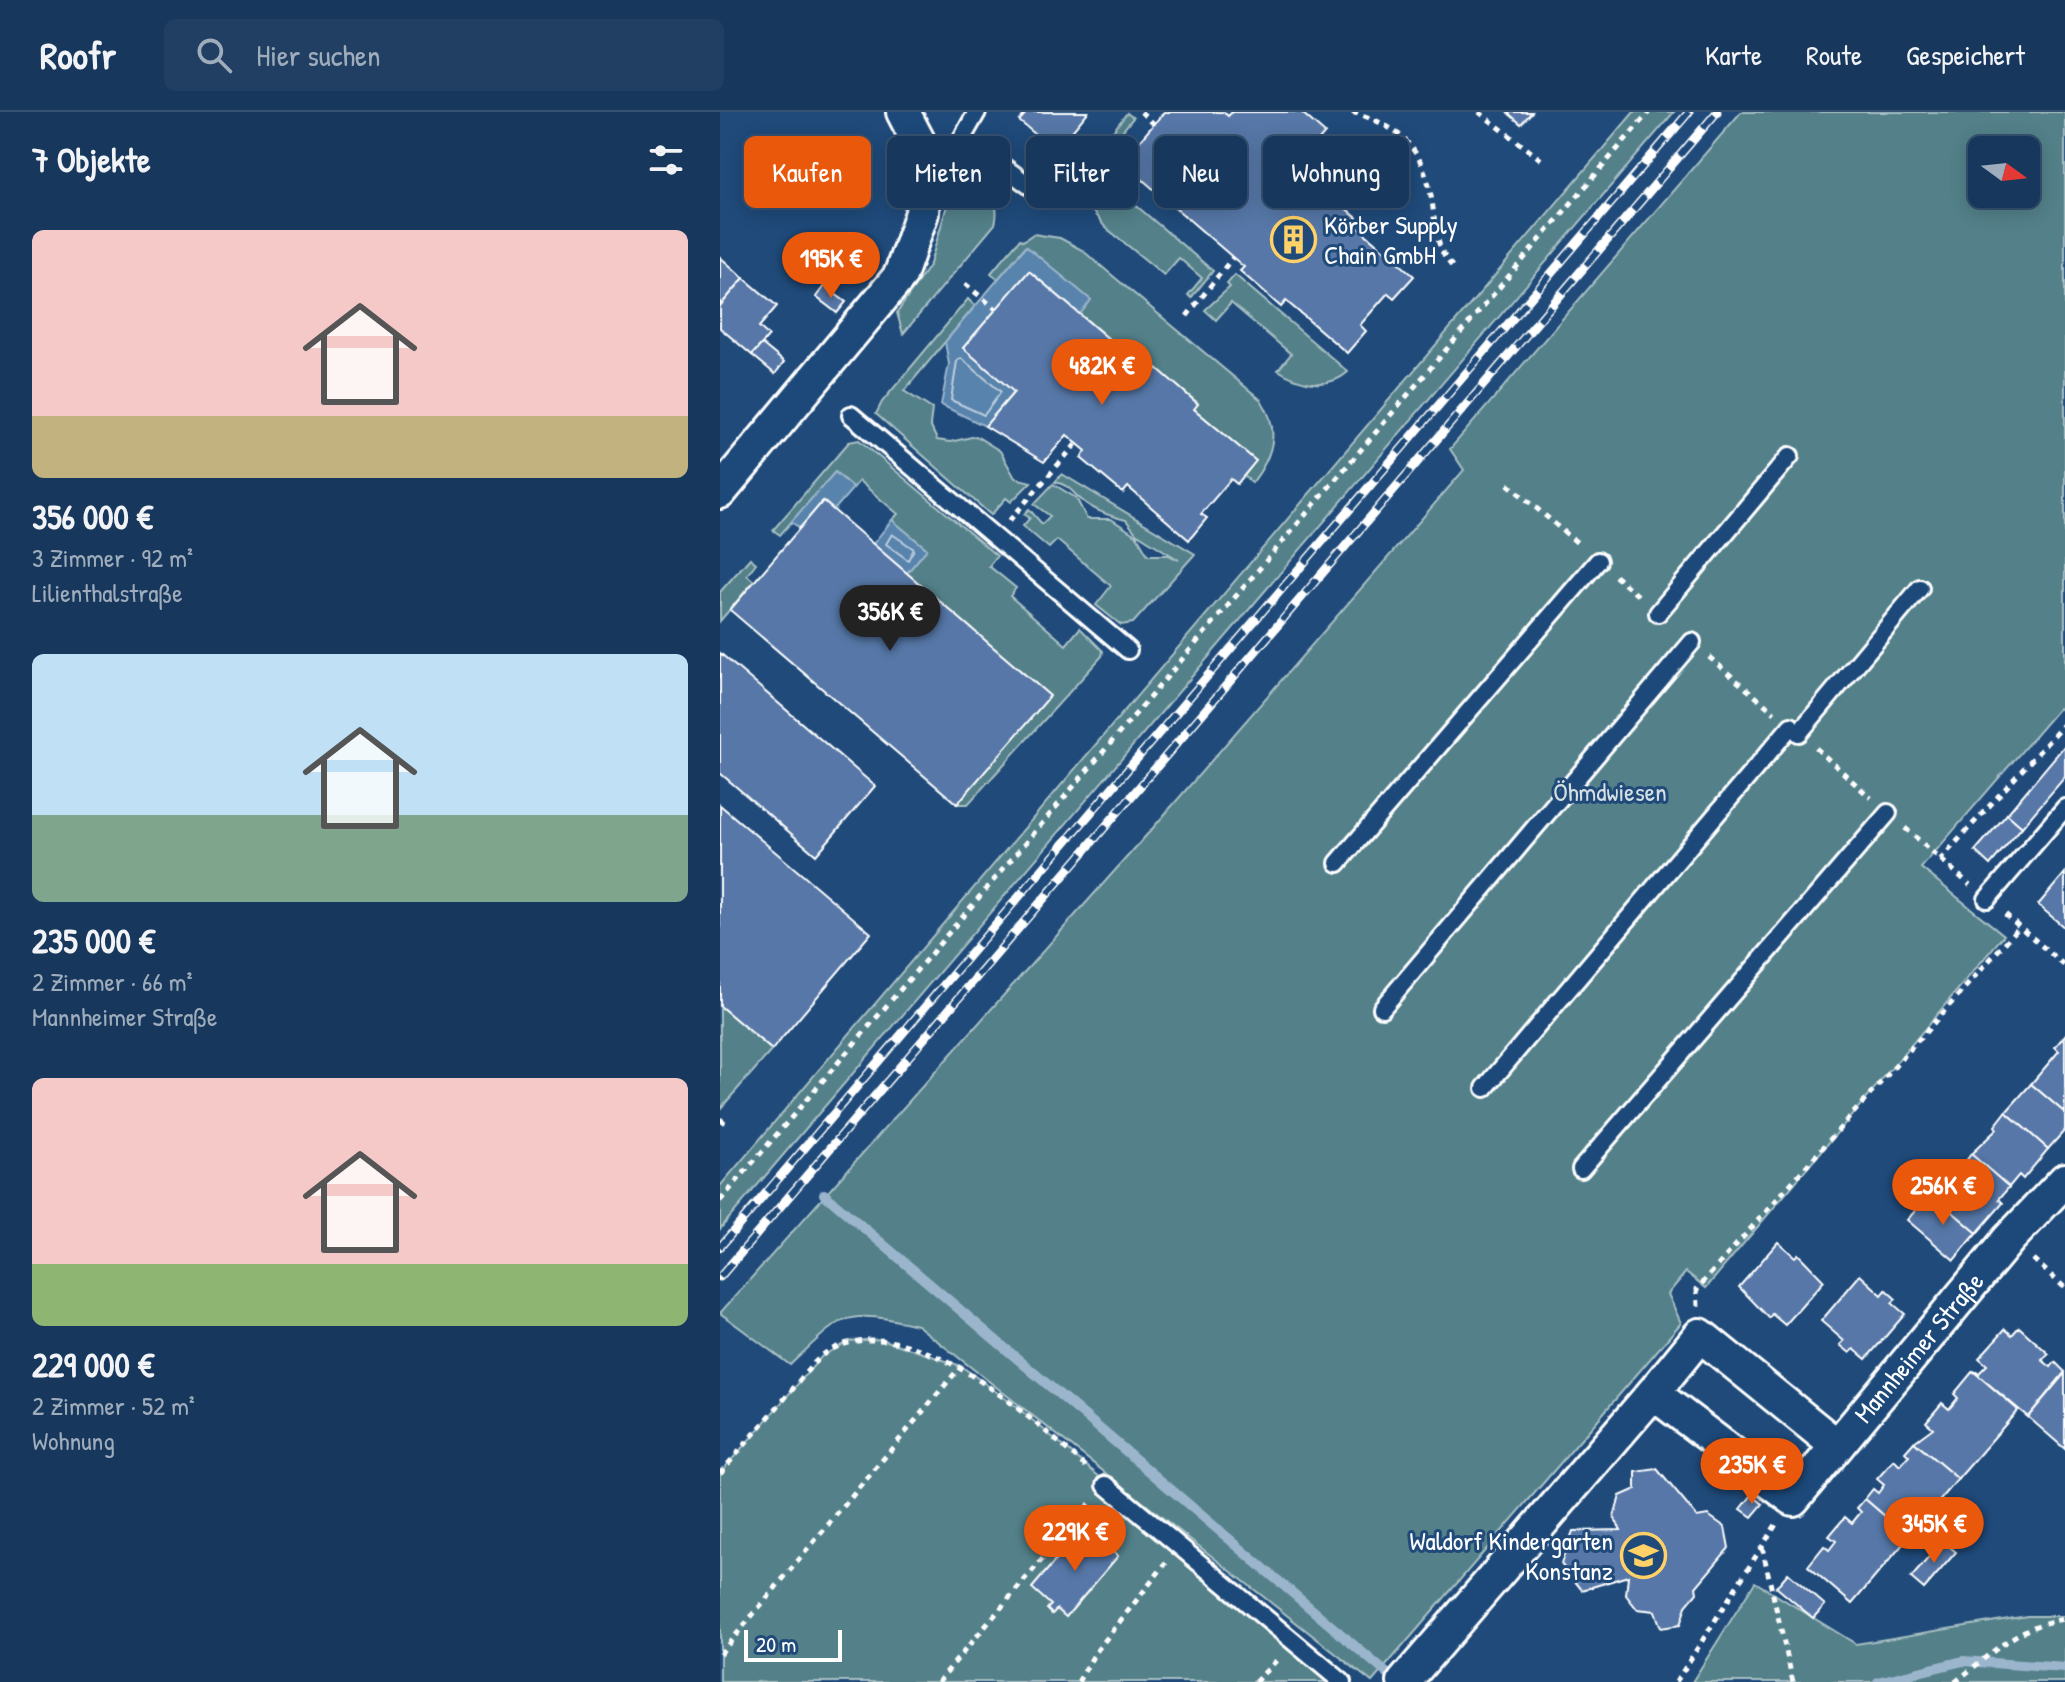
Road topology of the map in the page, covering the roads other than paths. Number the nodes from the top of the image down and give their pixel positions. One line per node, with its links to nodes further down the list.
1 (903, 112): 3 (street)
2 (977, 112): 4 (lane)
3 (916, 136)
4 (963, 136)
5 (922, 208): 8 (street)
6 (851, 415): 13 (lane)
7 (1790, 456): 11 (lane)
8 (720, 492)
9 (1598, 561): 16 (lane)
10 (1920, 588): 19 (lane)
11 (1658, 613)
12 (1692, 642): 18 (lane)
13 (1128, 650)
14 (2065, 808): 17 (lane)
15 (1888, 813): 20 (lane)
16 (1338, 863)
17 (1987, 899)
18 (1382, 1008)
19 (1485, 1088)
20 (1581, 1169)
21 (2065, 1180): 23 (street, Mannheimer Straße)
22 (1653, 1393): 23 (street, Mannheimer Straße); 23 (street, Mannheimer Straße); 26 (street, Mannheimer Straße)
23 (1837, 1446)
24 (1106, 1485): 25 (lane)
25 (1342, 1682)
26 (1404, 1682)

